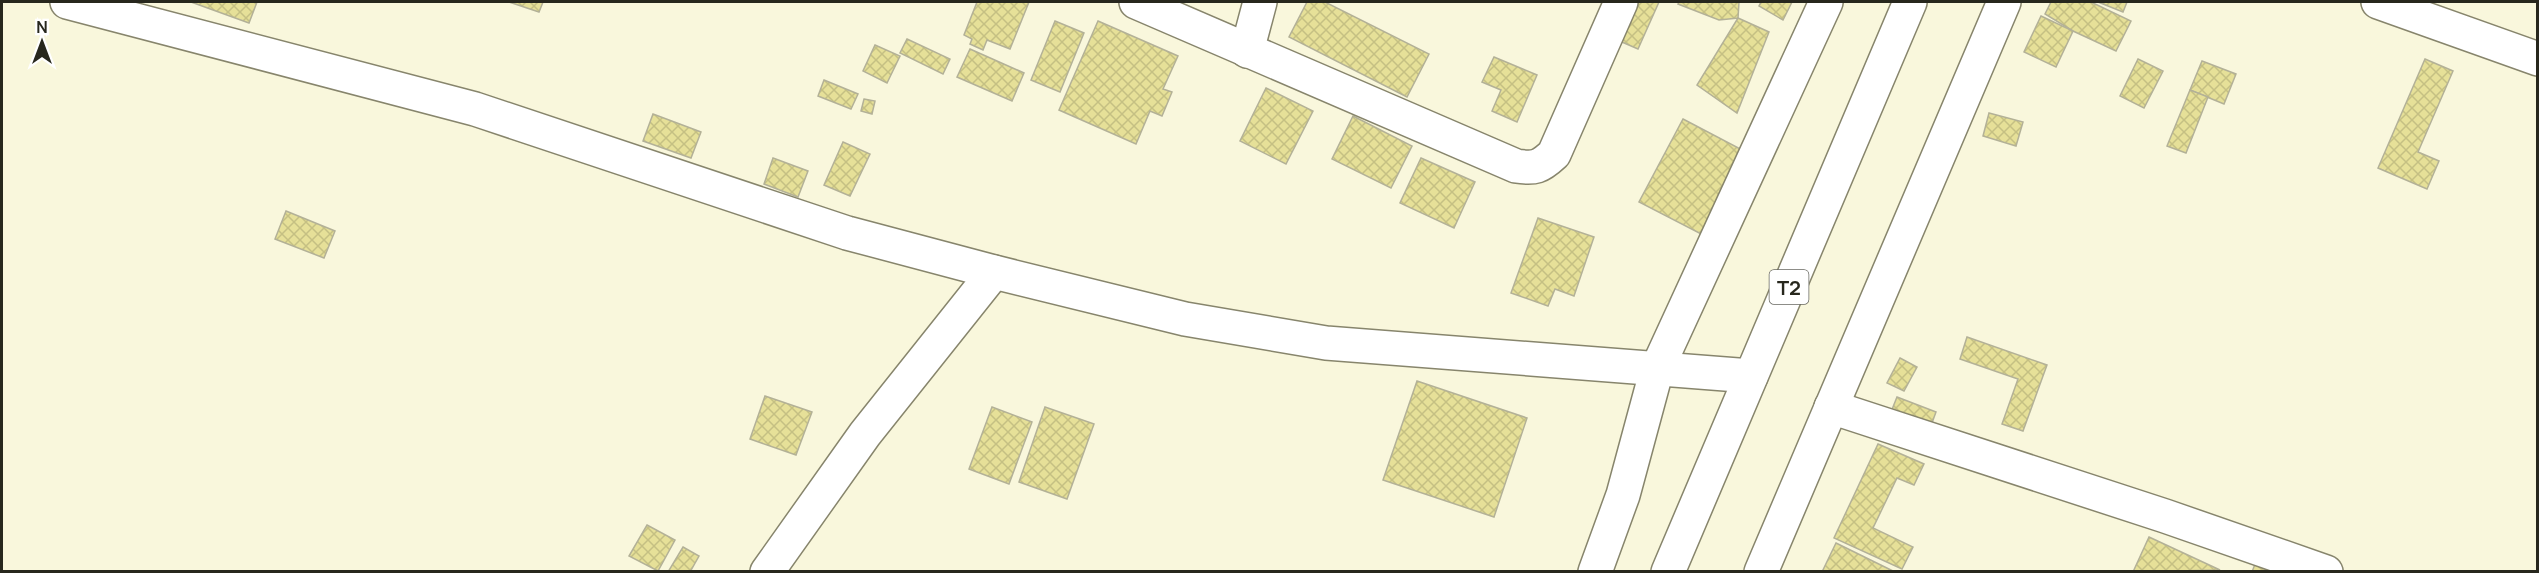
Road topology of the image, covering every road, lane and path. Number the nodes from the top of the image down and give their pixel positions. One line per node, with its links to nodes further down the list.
1 (67, 2): 11 (main road)
2 (1136, 2): 9 (main road)
3 (1260, 2): 9 (main road)
4 (1622, 2): 9 (main road)
5 (1826, 2): 12 (main road)
6 (1910, 2): 13 (main road, T2)
7 (2004, 2): 14 (main road)
8 (2378, 2): 10 (main road)
9 (1247, 51)
10 (2538, 59)
11 (994, 272): 12 (main road); 15 (main road)
12 (1657, 369): 13 (main road); 16 (main road)
13 (1751, 376): 17 (main road, T2)
14 (1831, 407): 18 (main road); 19 (main road)
15 (767, 572)
16 (1595, 572)
17 (1668, 572)
18 (1761, 572)
19 (2326, 572)

